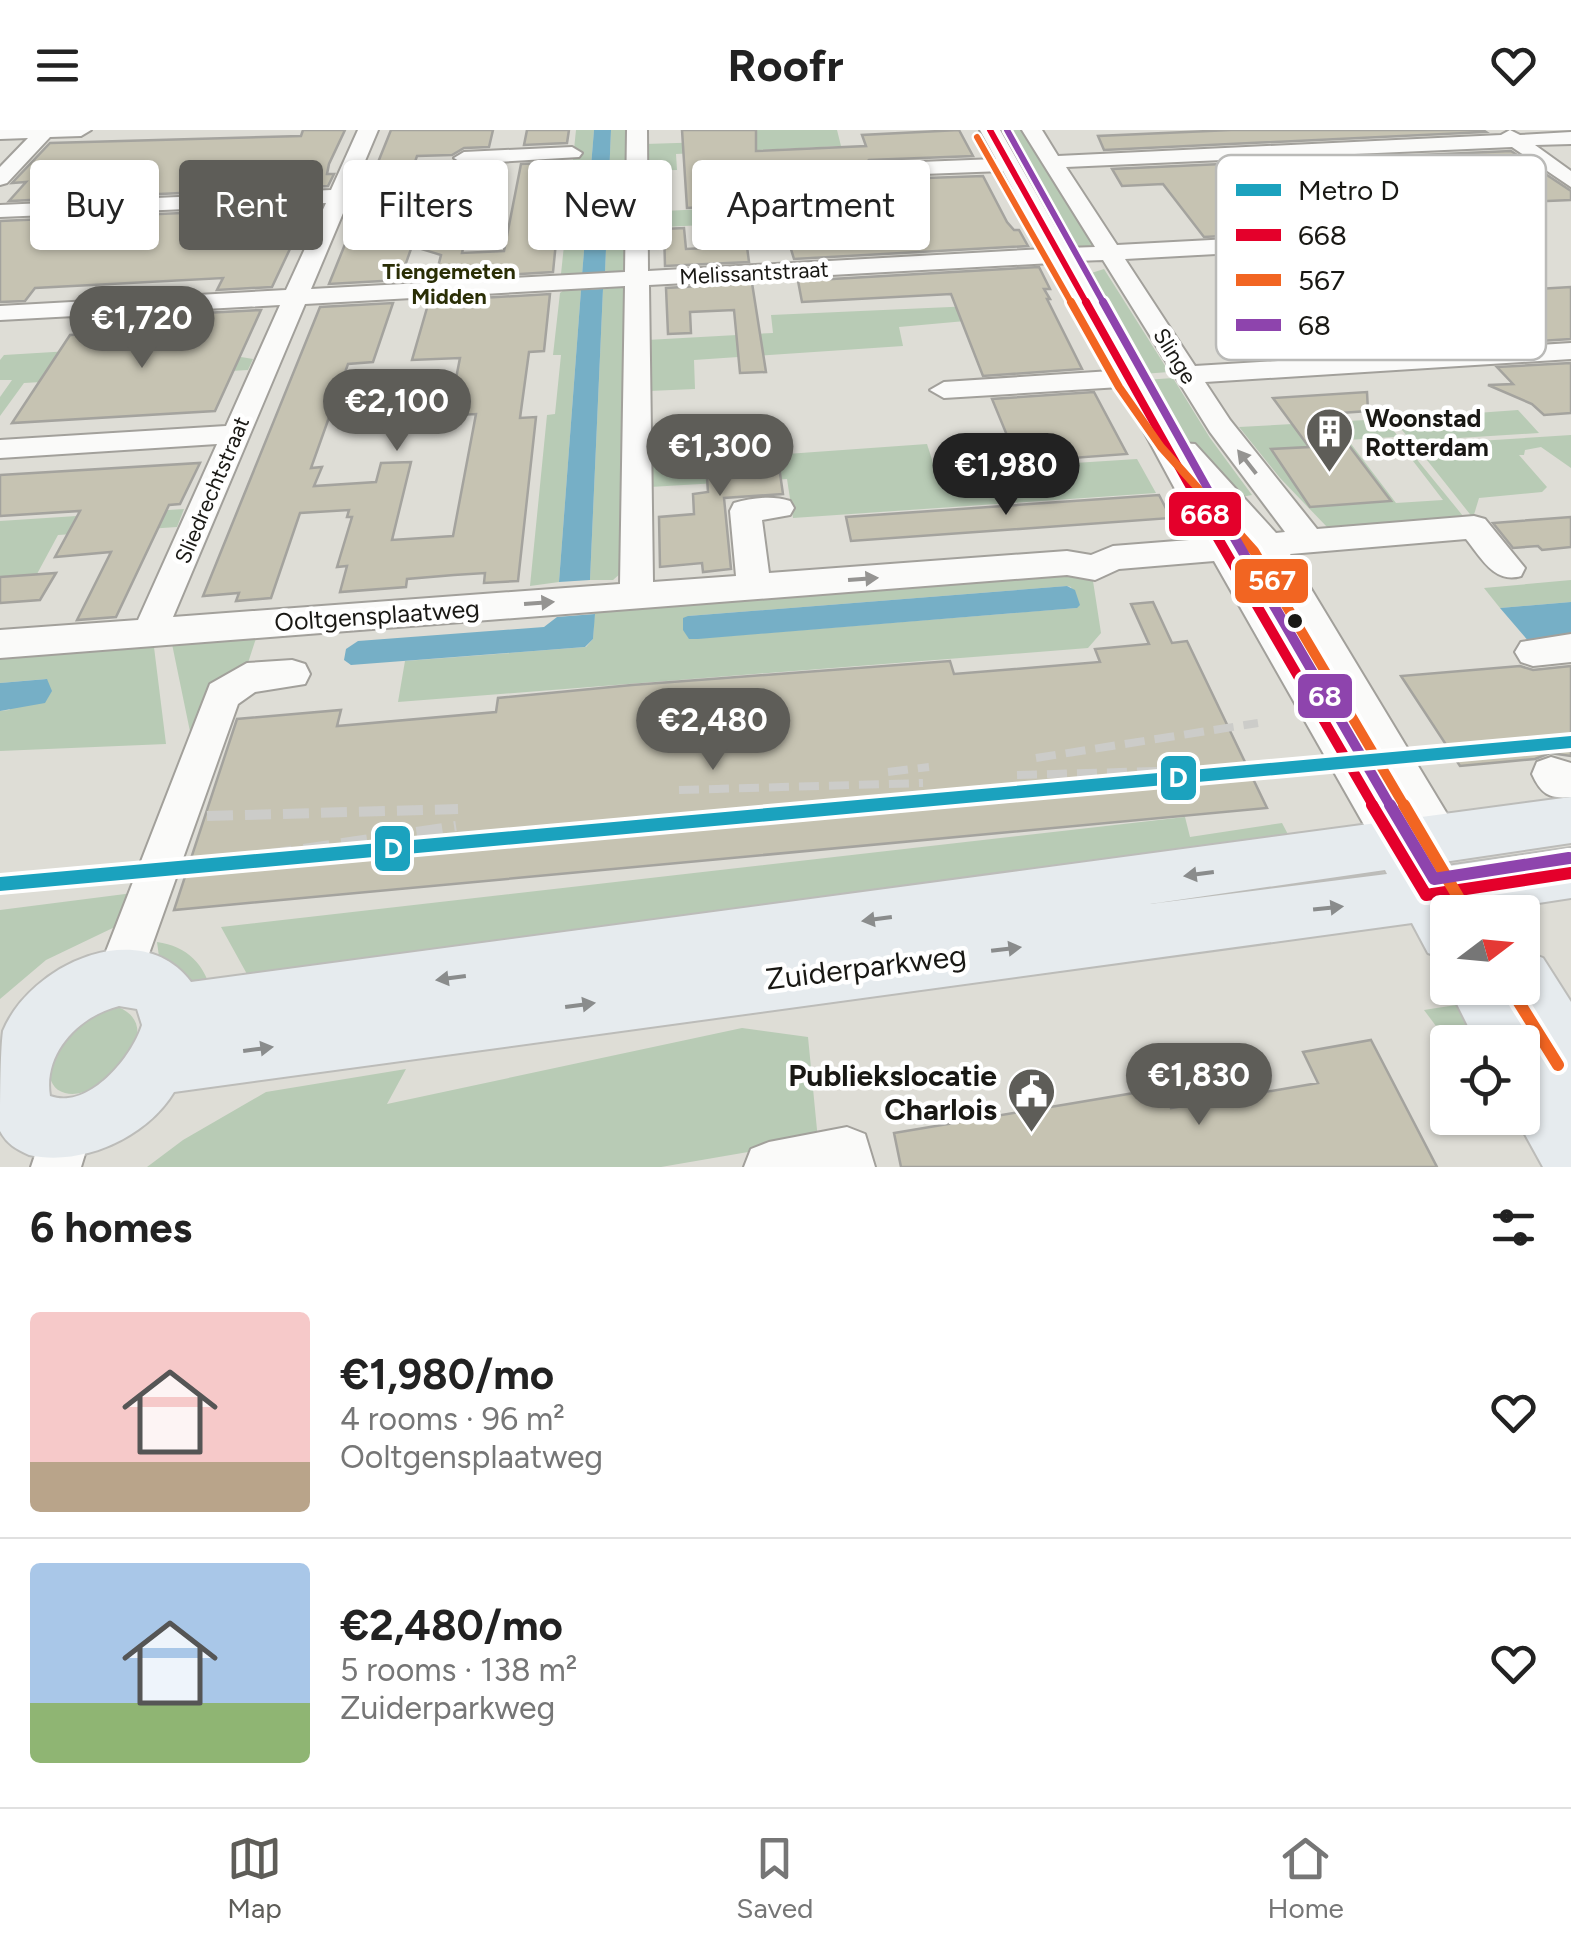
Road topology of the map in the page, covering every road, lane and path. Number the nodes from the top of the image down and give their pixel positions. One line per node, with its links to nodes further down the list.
1 (82, 130): 6 (street)
2 (368, 130): 19 (street, Sliedrechtstraat)
3 (637, 130): 24 (street)
4 (990, 130): 15 (street, Slinge)
5 (1032, 130): 13 (street, Slinge)
6 (46, 131): 7 (street); 17 (street)
7 (0, 134)
8 (1509, 136): 9 (street); 11 (street); 13 (street)
9 (1571, 138)
10 (572, 153): 12 (street)
11 (1536, 155)
12 (464, 158)
13 (1053, 162): 22 (street, Slinge)
14 (1546, 162): 18 (street)
15 (1009, 164): 16 (street); 23 (street, Slinge)
16 (930, 167)
17 (0, 178)
18 (1571, 180)
19 (340, 196): 20 (street); 25 (street, Sliedrechtstraat)
20 (0, 212)
21 (1216, 248): 22 (street, Melissantstraat)
22 (1112, 254): 23 (street, Melissantstraat); 30 (street, Slinge)
23 (1063, 256): 24 (street, Melissantstraat); 31 (street, Slinge)
24 (640, 279): 25 (street, Melissantstraat); 41 (street)
25 (296, 298): 26 (street, Melissantstraat); 33 (street, Sliedrechtstraat)
26 (0, 314)
27 (1571, 351): 28 (street)
28 (1546, 353)
29 (1427, 360): 30 (street)
30 (1187, 375): 36 (street, Slinge, one-way to 30)
31 (1131, 378): 32 (street); 37 (street, Slinge); 38 (street, Slinge)
32 (944, 390)
33 (236, 434): 34 (street); 42 (street, Sliedrechtstraat)
34 (0, 449)
35 (779, 508): 40 (street)
36 (1307, 538): 37 (street); 39 (street)
37 (1266, 542): 38 (street, Ooltgensplaatweg); 49 (street, Slinge)
38 (1222, 547): 40 (street, Ooltgensplaatweg, one-way to 38); 49 (street, Slinge)
39 (1509, 568)
40 (754, 587): 41 (street, Ooltgensplaatweg)
41 (636, 596): 42 (street, Ooltgensplaatweg, one-way to 41)
42 (156, 630): 43 (street, Ooltgensplaatweg)
43 (0, 644)
44 (1571, 648): 45 (street)
45 (1533, 652)
46 (292, 674): 50 (street)
47 (1564, 791): 49 (main road, Zuiderparkweg)
48 (1571, 873): 49 (main road, Zuiderparkweg)
49 (1445, 886): 52 (main road, Zuiderparkweg)
50 (120, 978): 52 (main road); 54 (main road)
51 (1538, 1005): 53 (main road)
52 (167, 1039): 56 (main road)
53 (1571, 1057)
54 (11, 1061): 56 (main road)
55 (1540, 1098): 57 (main road)
56 (61, 1149)
57 (1571, 1152)
58 (769, 1167): 59 (street)
59 (850, 1167)

